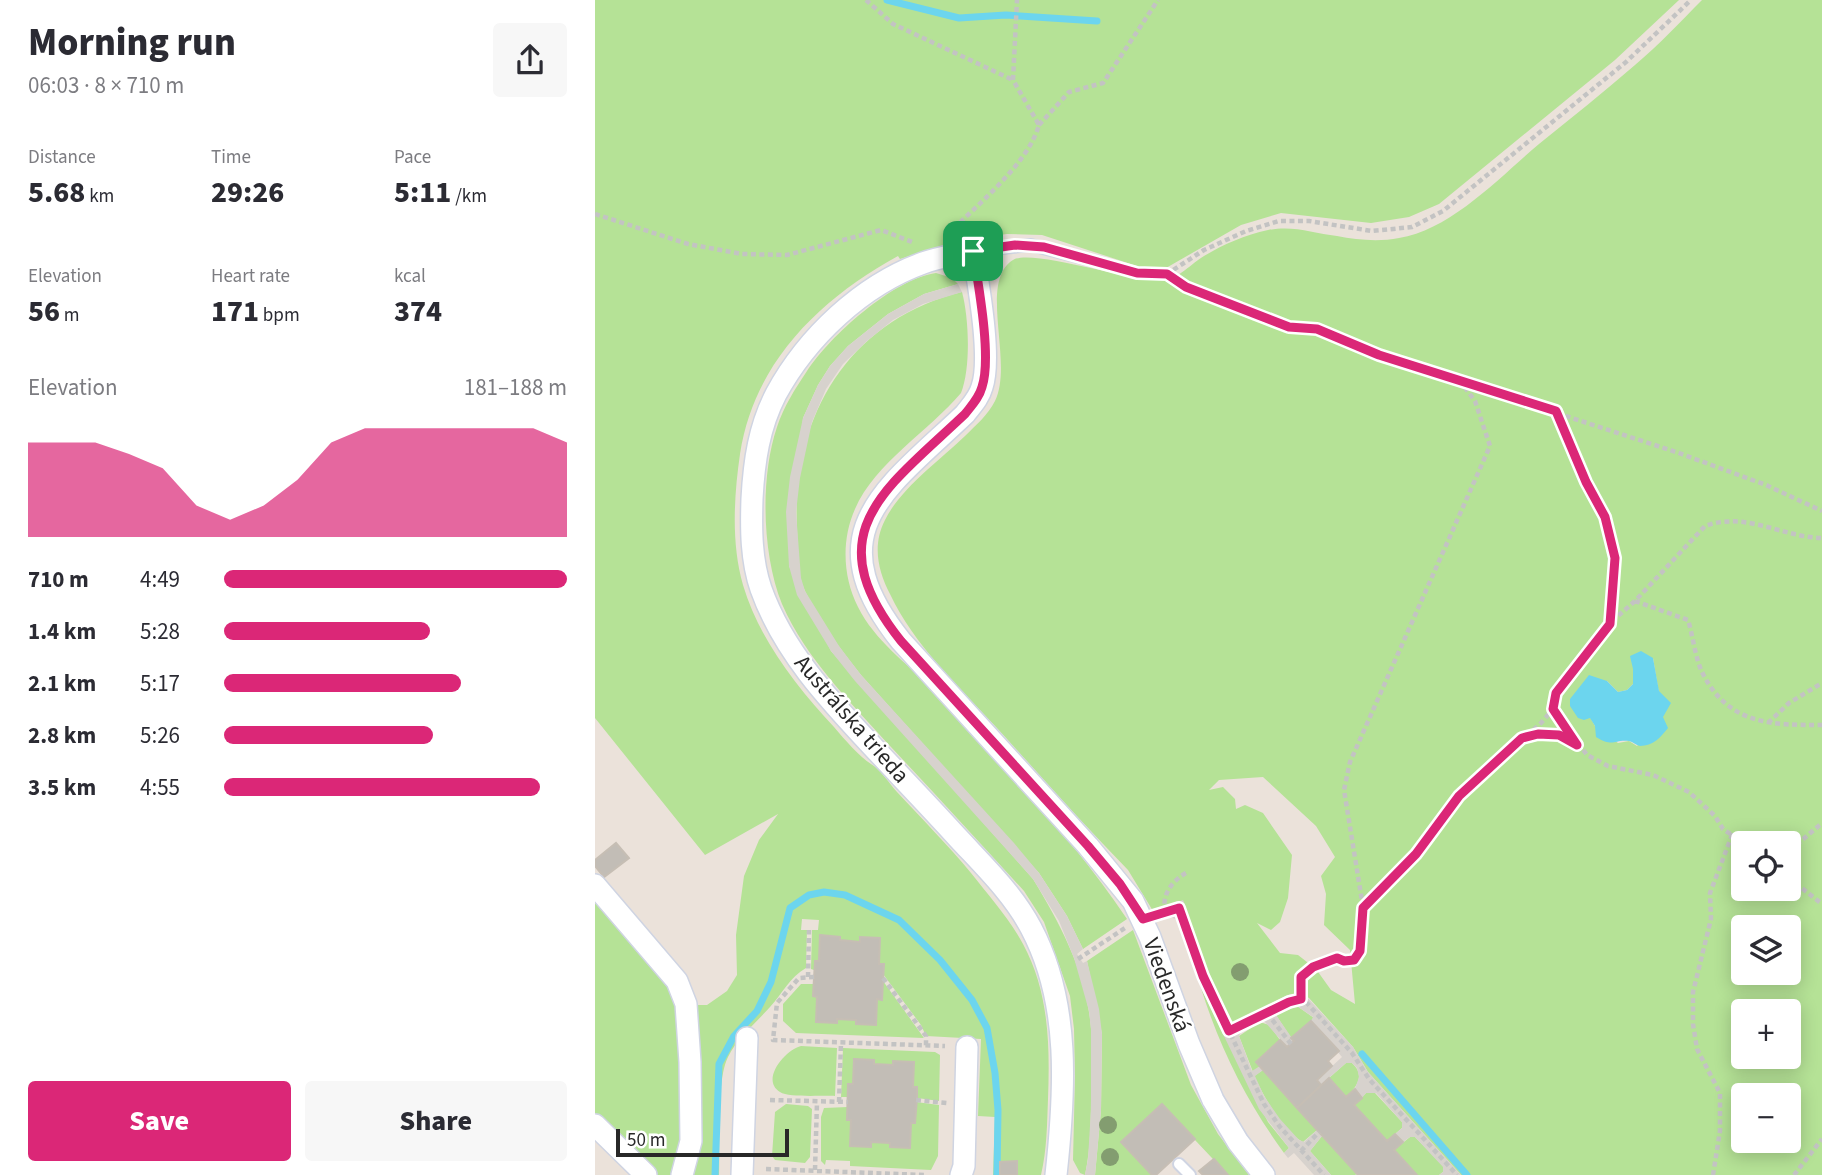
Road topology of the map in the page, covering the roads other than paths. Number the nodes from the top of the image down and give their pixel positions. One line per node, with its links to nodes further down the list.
1 (973, 251): 2 (lane); 12 (street, Austrálska trieda); 14 (street, Viedenská)
2 (1103, 263)
3 (595, 885): 9 (street)
4 (747, 1038): 10 (street)
5 (967, 1047): 11 (street)
6 (595, 1125): 8 (street)
7 (1179, 1164): 13 (lane)
8 (646, 1175)
9 (682, 1175)
10 (742, 1175)
11 (961, 1175)
12 (1056, 1175)
13 (1190, 1175)
14 (1264, 1175)

